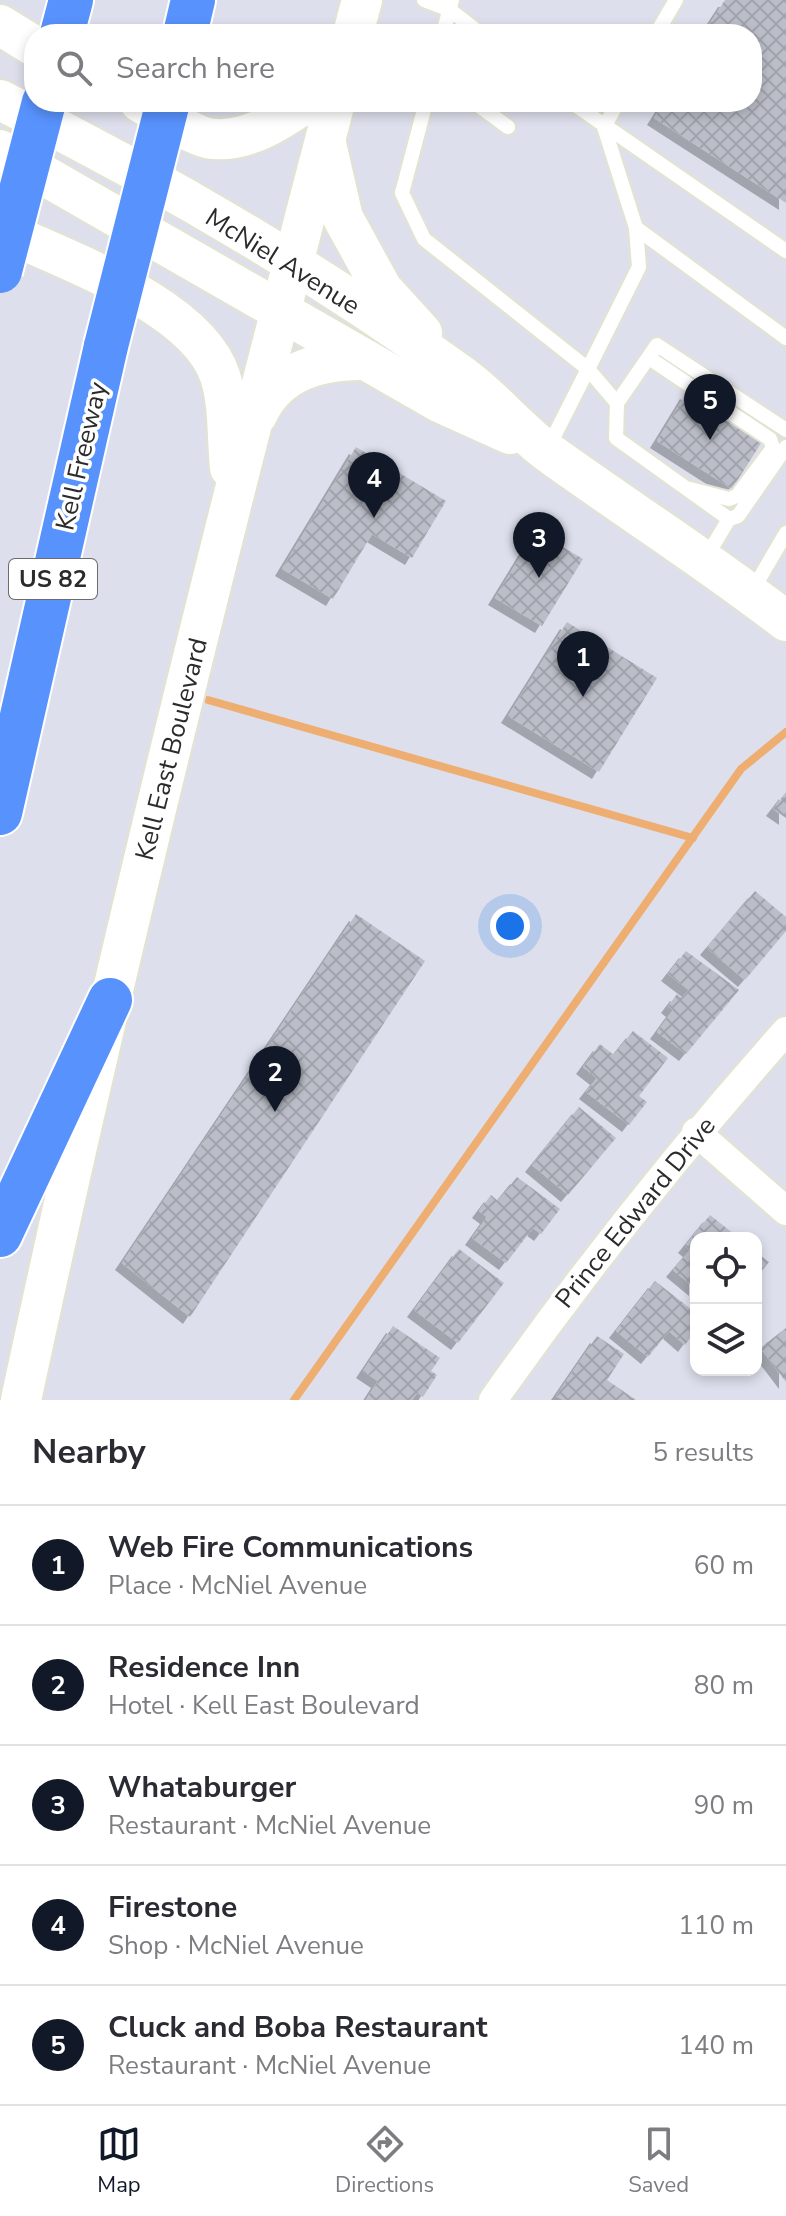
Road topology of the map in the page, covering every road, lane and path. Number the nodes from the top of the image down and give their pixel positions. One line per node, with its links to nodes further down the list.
1 (71, 0): 7 (highway)
2 (193, 0): 8 (highway)
3 (362, 0): 9 (main road)
4 (424, 0): 6 (lane)
5 (676, 0): 11 (lane)
6 (451, 5): 10 (lane)
7 (65, 24)
8 (187, 24)
9 (356, 24)
10 (471, 24)
11 (662, 24)
12 (0, 25): 13 (main road)
13 (24, 40)
14 (0, 100): 30 (main road, McNiel Avenue)
15 (41, 112): 31 (highway, bridge)
16 (159, 112): 18 (main road)
17 (165, 112): 50 (highway, Kell Freeway / US 82, bridge)
18 (292, 112)
19 (423, 112): 36 (lane)
20 (488, 112): 24 (lane)
21 (584, 112): 25 (lane)
22 (612, 112): 25 (lane)
23 (330, 121): 30 (main road, Kell East Boulevard); 37 (main road)
24 (508, 127)
25 (604, 127): 27 (lane); 29 (lane)
26 (0, 150): 32 (main road, McNiel Avenue)
27 (636, 228): 33 (lane); 36 (lane)
28 (0, 229): 44 (main road)
29 (786, 251)
30 (292, 265): 32 (main road, Kell East Boulevard); 37 (main road, McNiel Avenue)
31 (0, 271)
32 (280, 311): 35 (main road, McNiel Avenue); 40 (main road, Kell East Boulevard)
33 (786, 338)
34 (649, 358): 38 (lane); 39 (lane); 43 (lane)
35 (366, 360): 40 (main road); 42 (main road, McNiel Avenue)
36 (588, 369): 38 (lane); 42 (lane)
37 (460, 374): 42 (main road, McNiel Avenue)
38 (617, 403): 43 (lane)
39 (786, 430)
40 (249, 434): 44 (main road, Kell East Boulevard)
41 (786, 447): 45 (lane)
42 (547, 451): 47 (main road, McNiel Avenue)
43 (686, 488): 45 (lane)
44 (233, 496): 51 (main road, Kell East Boulevard)
45 (729, 519): 47 (lane)
46 (786, 533): 48 (lane)
47 (705, 559): 48 (main road, McNiel Avenue)
48 (750, 593): 49 (main road, McNiel Avenue)
49 (786, 621)
50 (0, 813)
51 (110, 1000): 55 (highway); 56 (main road, Kell East Boulevard)
52 (786, 1031): 53 (street, Prince Edward Drive)
53 (696, 1132): 54 (street); 57 (street, Prince Edward Drive)
54 (786, 1211)
55 (0, 1235)
56 (21, 1400)
57 (493, 1400)

